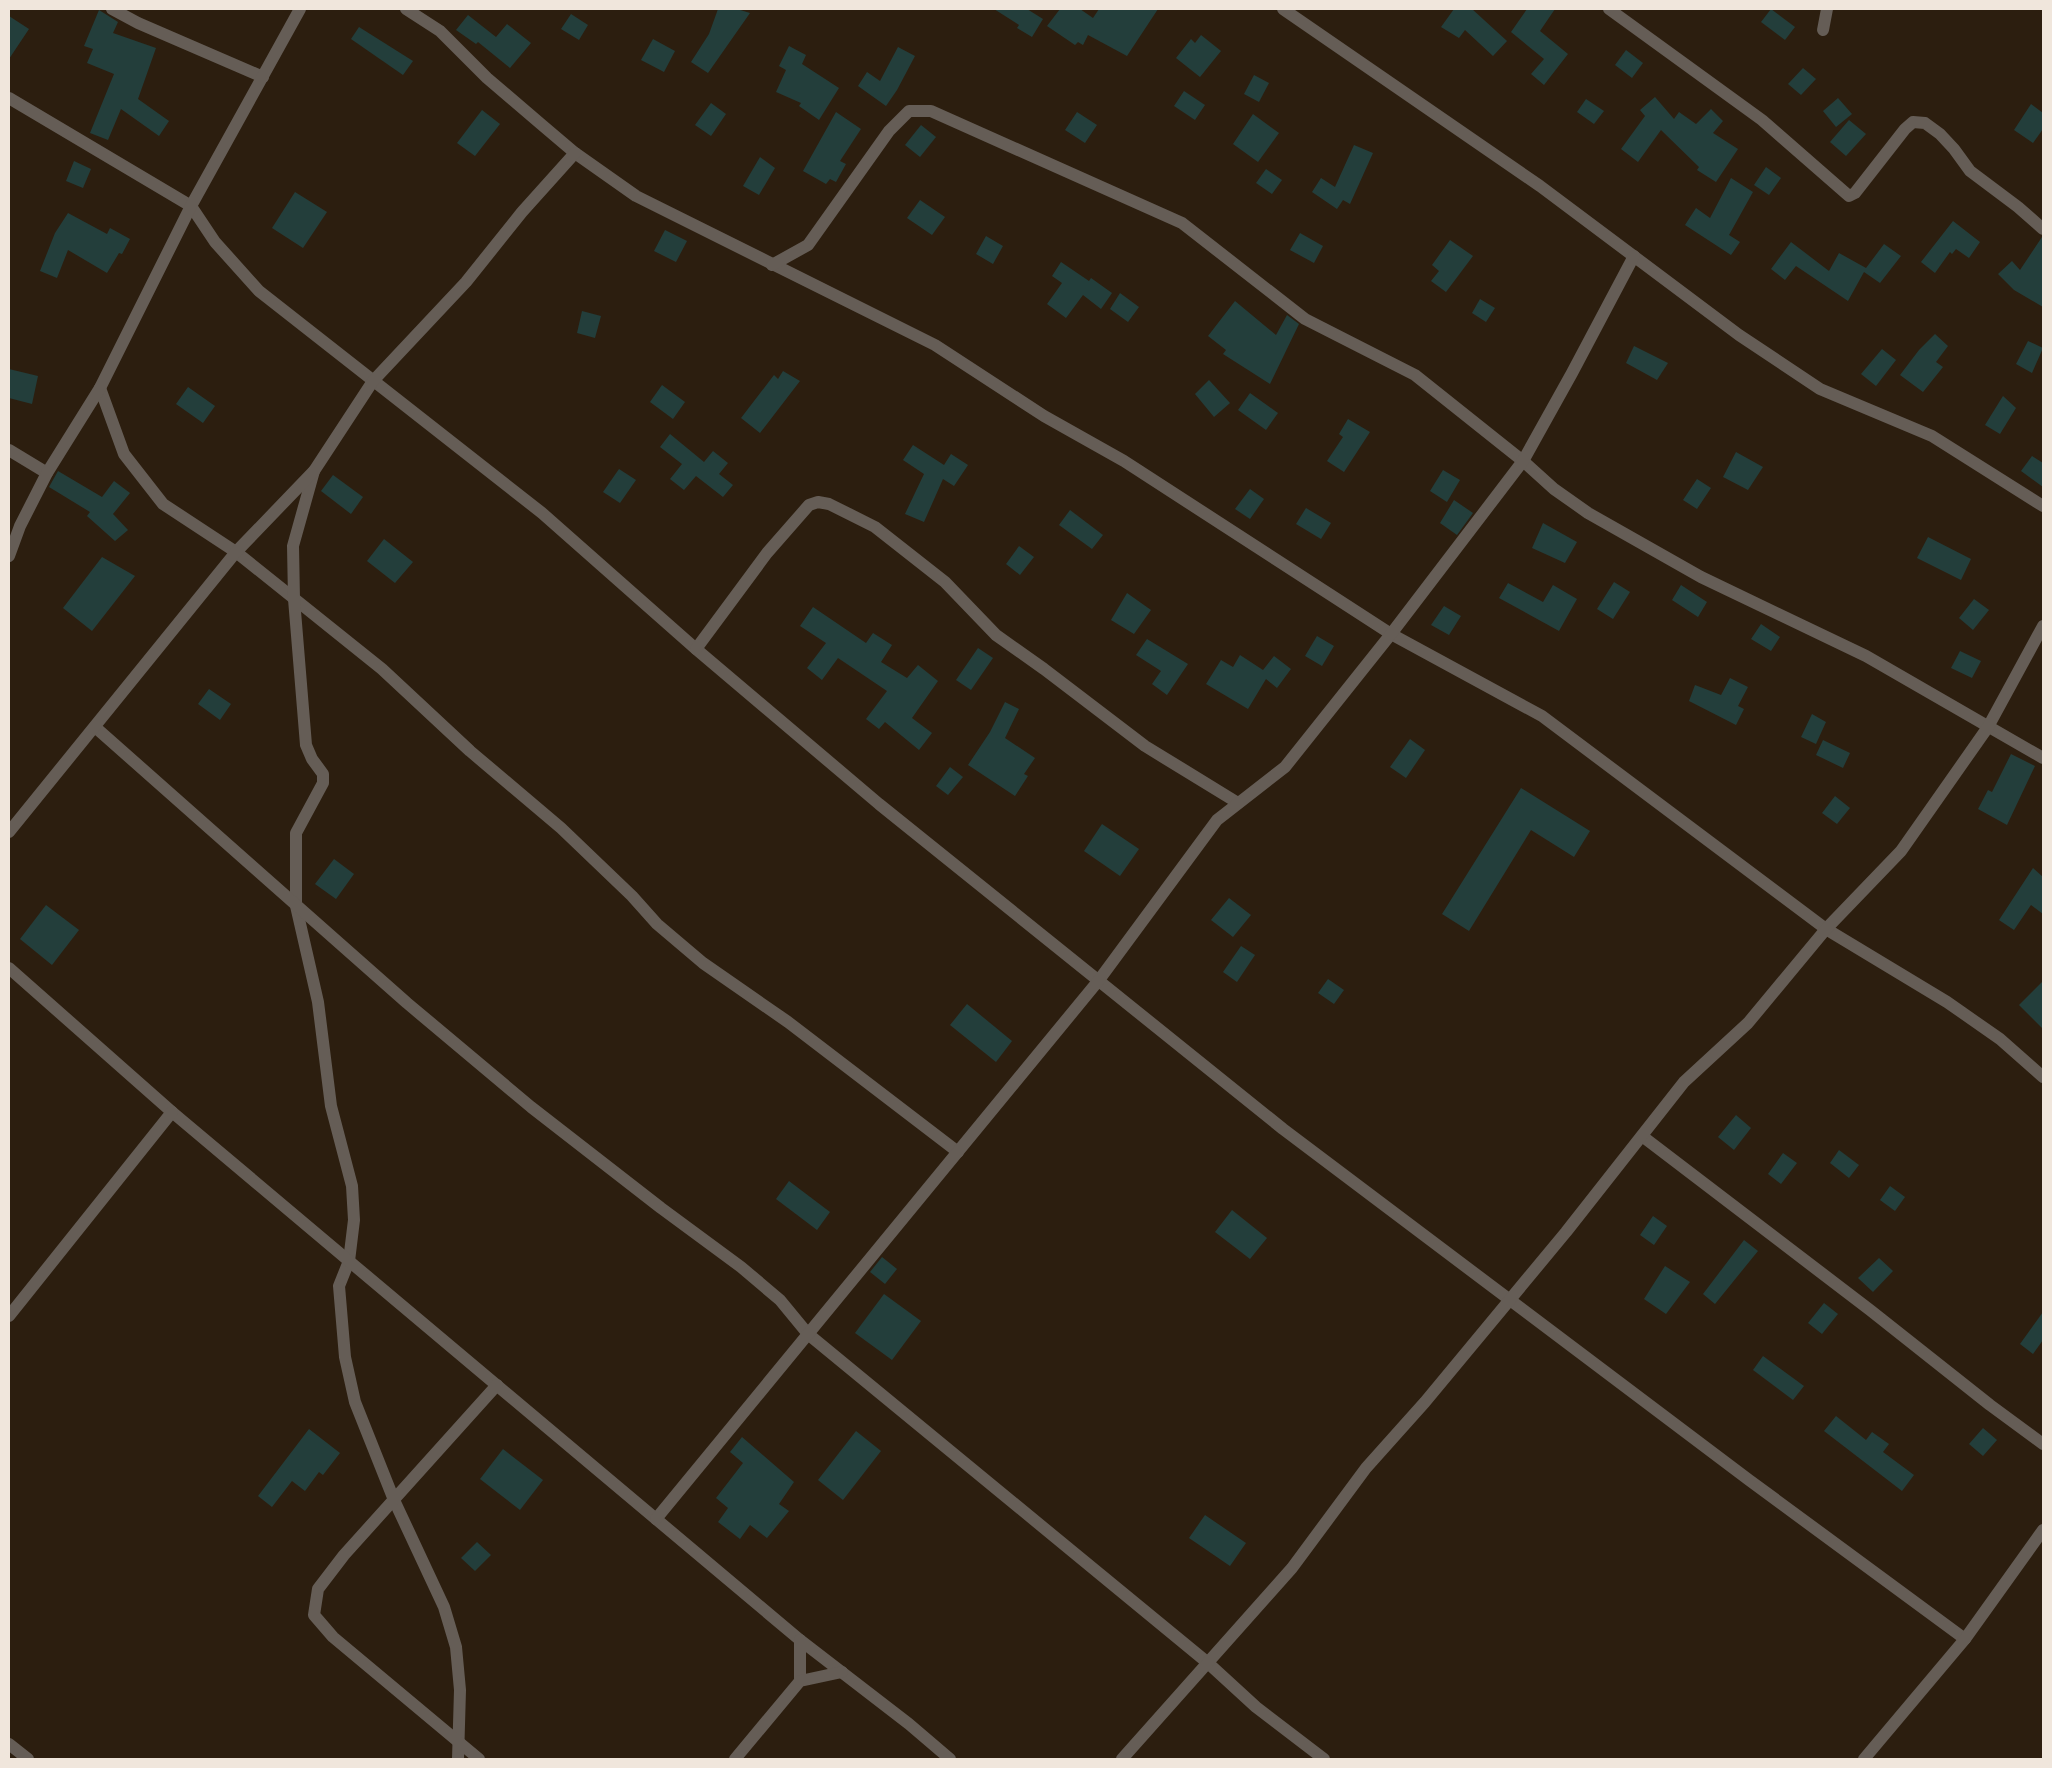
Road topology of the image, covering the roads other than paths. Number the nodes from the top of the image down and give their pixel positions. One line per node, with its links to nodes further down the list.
1 (112, 9): 8 (street)
2 (300, 9): 8 (street)
3 (406, 9): 10 (street)
4 (1283, 9): 13 (street)
5 (1609, 9): 12 (street)
6 (1827, 9): 7 (street)
7 (1823, 30)
8 (263, 77): 11 (street)
9 (9, 98): 11 (street)
10 (575, 152): 14 (street); 15 (street)
11 (191, 206): 15 (street); 16 (street)
12 (2043, 229)
13 (1634, 256): 18 (street); 21 (street)
14 (772, 265): 18 (street); 26 (street)
15 (373, 381): 19 (street); 27 (street)
16 (100, 388): 20 (street); 22 (street)
17 (9, 450): 20 (street)
18 (1523, 461): 26 (street); 29 (street)
19 (314, 471): 22 (street); 24 (street)
20 (47, 473): 23 (street)
21 (2043, 506)
22 (236, 552): 24 (street); 28 (street)
23 (9, 556)
24 (294, 599): 33 (street); 40 (street)
25 (2043, 626): 29 (street)
26 (1391, 634): 31 (street); 34 (street)
27 (696, 649): 31 (street); 36 (street)
28 (94, 727): 32 (street); 33 (street)
29 (1988, 727): 30 (street); 34 (street)
30 (2043, 758)
31 (1238, 803): 36 (street)
32 (9, 832)
33 (296, 906): 41 (street); 44 (street)
34 (1826, 929): 37 (street); 39 (street)
35 (9, 968): 38 (street)
36 (1099, 980): 40 (street); 42 (street)
37 (2043, 1077)
38 (172, 1112): 41 (street); 43 (street)
39 (1642, 1136): 42 (street); 46 (street)
40 (958, 1152): 44 (street)
41 (349, 1261): 45 (street); 47 (street)
42 (1509, 1300): 50 (street); 52 (street)
43 (9, 1316)
44 (808, 1334): 48 (street); 52 (street)
45 (497, 1385): 47 (street); 48 (street)
46 (2043, 1444)
47 (394, 1500): 55 (street); 55 (street)
48 (656, 1519): 51 (street)
49 (2043, 1530): 50 (street)
50 (1965, 1639): 64 (street)
51 (800, 1640): 53 (street); 54 (street)
52 (1208, 1663): 62 (street); 63 (street)
53 (842, 1672): 54 (street); 61 (street)
54 (800, 1681): 60 (street)
55 (459, 1743): 58 (street); 59 (street)
56 (9, 1744): 57 (street)
57 (28, 1759)
58 (458, 1759)
59 (479, 1759)
60 (735, 1759)
61 (950, 1759)
62 (1122, 1759)
63 (1324, 1759)
64 (1864, 1759)

